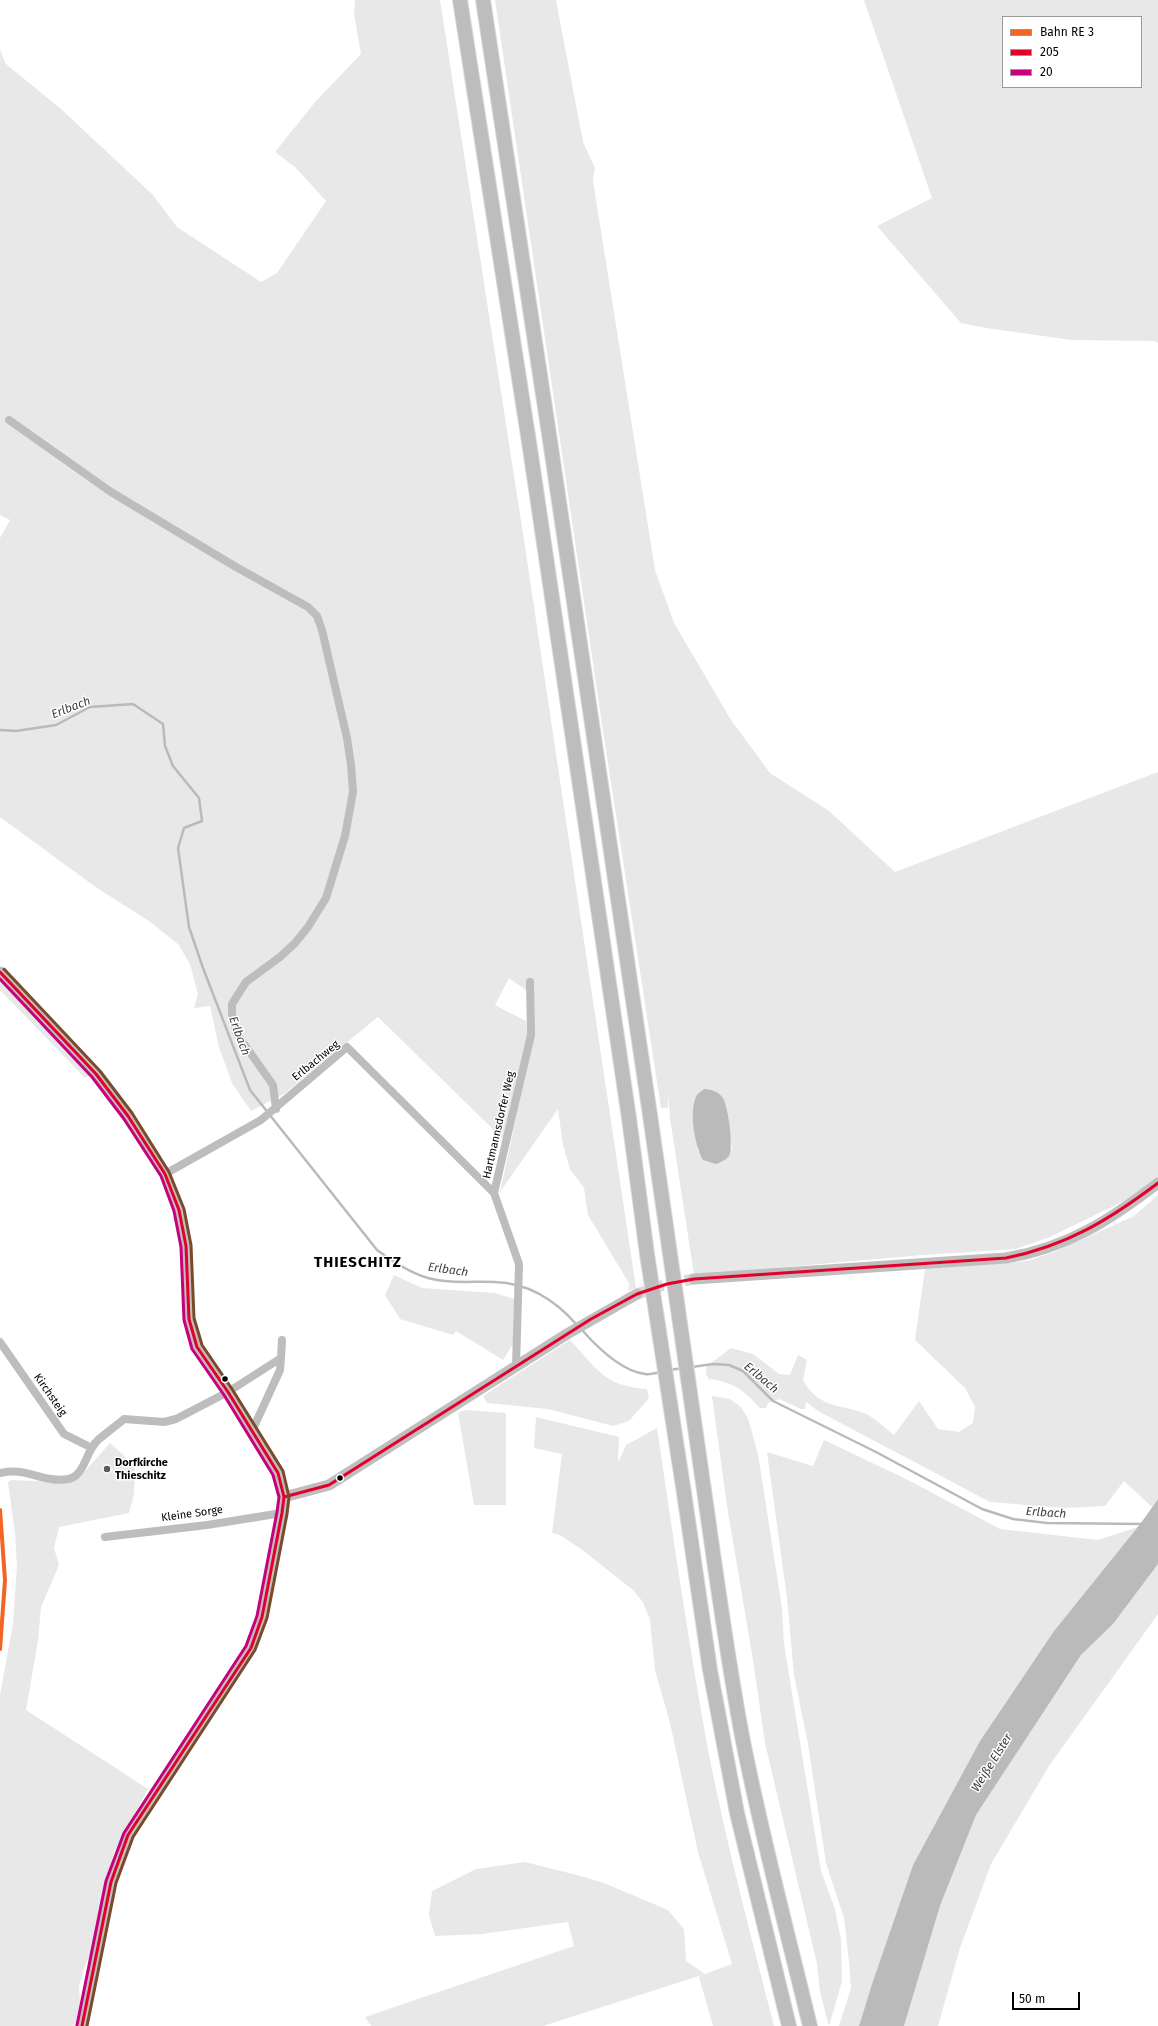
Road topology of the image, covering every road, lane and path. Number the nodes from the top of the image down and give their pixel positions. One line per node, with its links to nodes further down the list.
1 (460, 0): 24 (highway, bridge)
2 (483, 0): 25 (highway, bridge)
3 (9, 420): 6 (street)
4 (0, 972): 7 (main road)
5 (530, 982): 9 (street, Hartmannsdorfer Weg)
6 (273, 1110): 7 (street, Erlbachweg); 9 (street, Erlbachweg)
7 (165, 1174): 16 (main road)
8 (1158, 1183): 10 (main road)
9 (494, 1192): 15 (street, Hartmannsdorfer Weg)
10 (694, 1279)
11 (637, 1294): 15 (main road)
12 (282, 1340): 14 (street)
13 (0, 1342): 18 (street, Kirchsteig)
14 (280, 1358): 16 (street); 17 (street)
15 (516, 1366): 20 (main road)
16 (228, 1392): 17 (main road); 18 (street)
17 (252, 1431): 20 (main road)
18 (92, 1448): 19 (street)
19 (0, 1473)
20 (284, 1497): 21 (main road)
21 (282, 1513): 22 (street, Kleine Sorge); 23 (main road)
22 (105, 1537)
23 (82, 2026)
24 (789, 2026)
25 (810, 2026)

